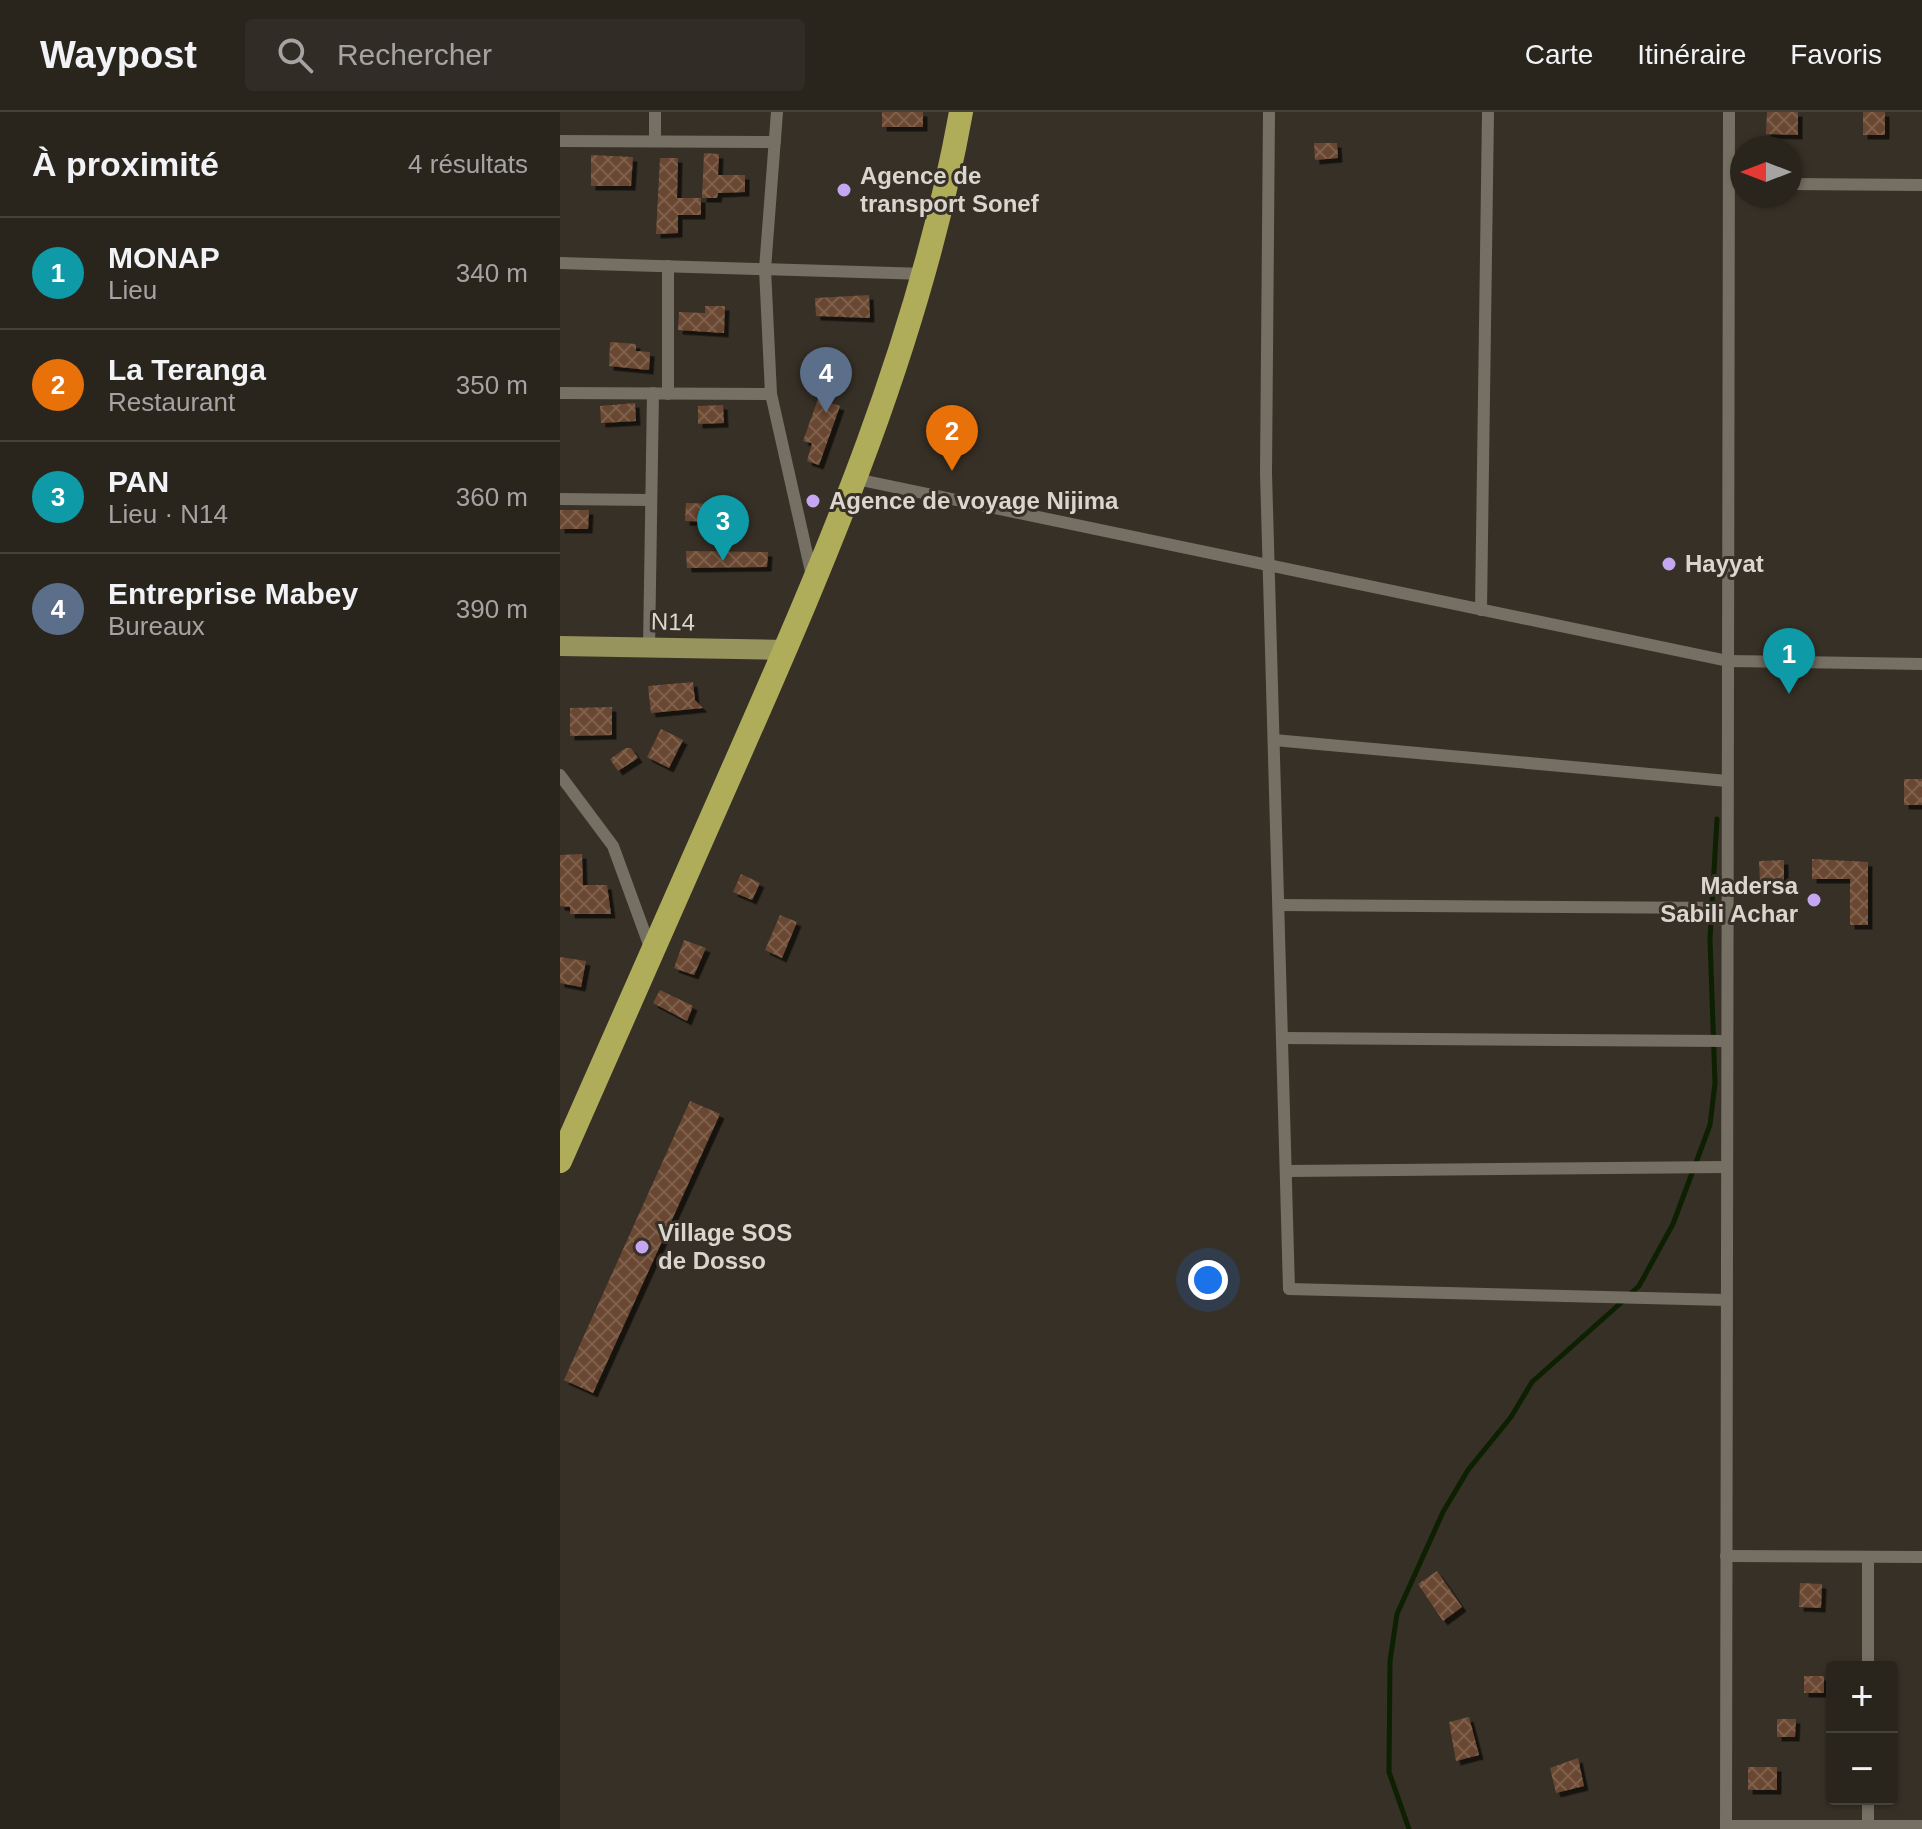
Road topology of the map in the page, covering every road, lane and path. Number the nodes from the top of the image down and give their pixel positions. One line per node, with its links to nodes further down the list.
1 (655, 112): 9 (street)
2 (777, 112): 10 (street)
3 (961, 112): 17 (highway)
4 (1269, 112): 25 (street)
5 (1488, 112): 27 (street)
6 (1729, 112): 7 (street)
7 (1731, 136)
8 (560, 141): 9 (street)
9 (655, 141): 10 (street)
10 (775, 142): 16 (street)
11 (1802, 184): 12 (street)
12 (1922, 185)
13 (1736, 208): 31 (street)
14 (560, 263): 15 (street)
15 (668, 266): 16 (street); 20 (street)
16 (765, 269): 17 (street); 21 (street)
17 (926, 274): 22 (highway)
18 (560, 393): 19 (street)
19 (653, 393): 20 (street); 24 (street)
20 (668, 394): 21 (street)
21 (771, 394): 26 (street)
22 (856, 479): 25 (street); 26 (highway)
23 (560, 499): 24 (street)
24 (651, 500): 29 (street)
25 (1269, 565): 27 (street); 33 (street)
26 (814, 584): 30 (highway)
27 (1481, 610): 31 (street)
28 (560, 646): 29 (main road, N14)
29 (649, 648): 30 (main road, N14)
30 (786, 650): 38 (highway)
31 (1728, 661): 32 (street); 35 (street)
32 (1922, 664)
33 (1274, 740): 35 (street); 36 (street)
34 (560, 775): 38 (street)
35 (1727, 781): 37 (street)
36 (1279, 905): 37 (street); 39 (street)
37 (1727, 908): 40 (street)
38 (652, 953): 41 (highway)
39 (1284, 1038): 40 (street); 43 (street)
40 (1727, 1041): 42 (street)
41 (560, 1161)
42 (1727, 1167): 43 (street); 44 (street)
43 (1288, 1171): 44 (street)
44 (1726, 1300): 45 (street)
45 (1726, 1556): 47 (street); 52 (street)
46 (1922, 1557): 47 (street)
47 (1868, 1558): 48 (street)
48 (1868, 1661)
49 (1868, 1805): 50 (street)
50 (1868, 1826): 51 (street); 52 (street)
51 (1922, 1826)
52 (1726, 1828)

